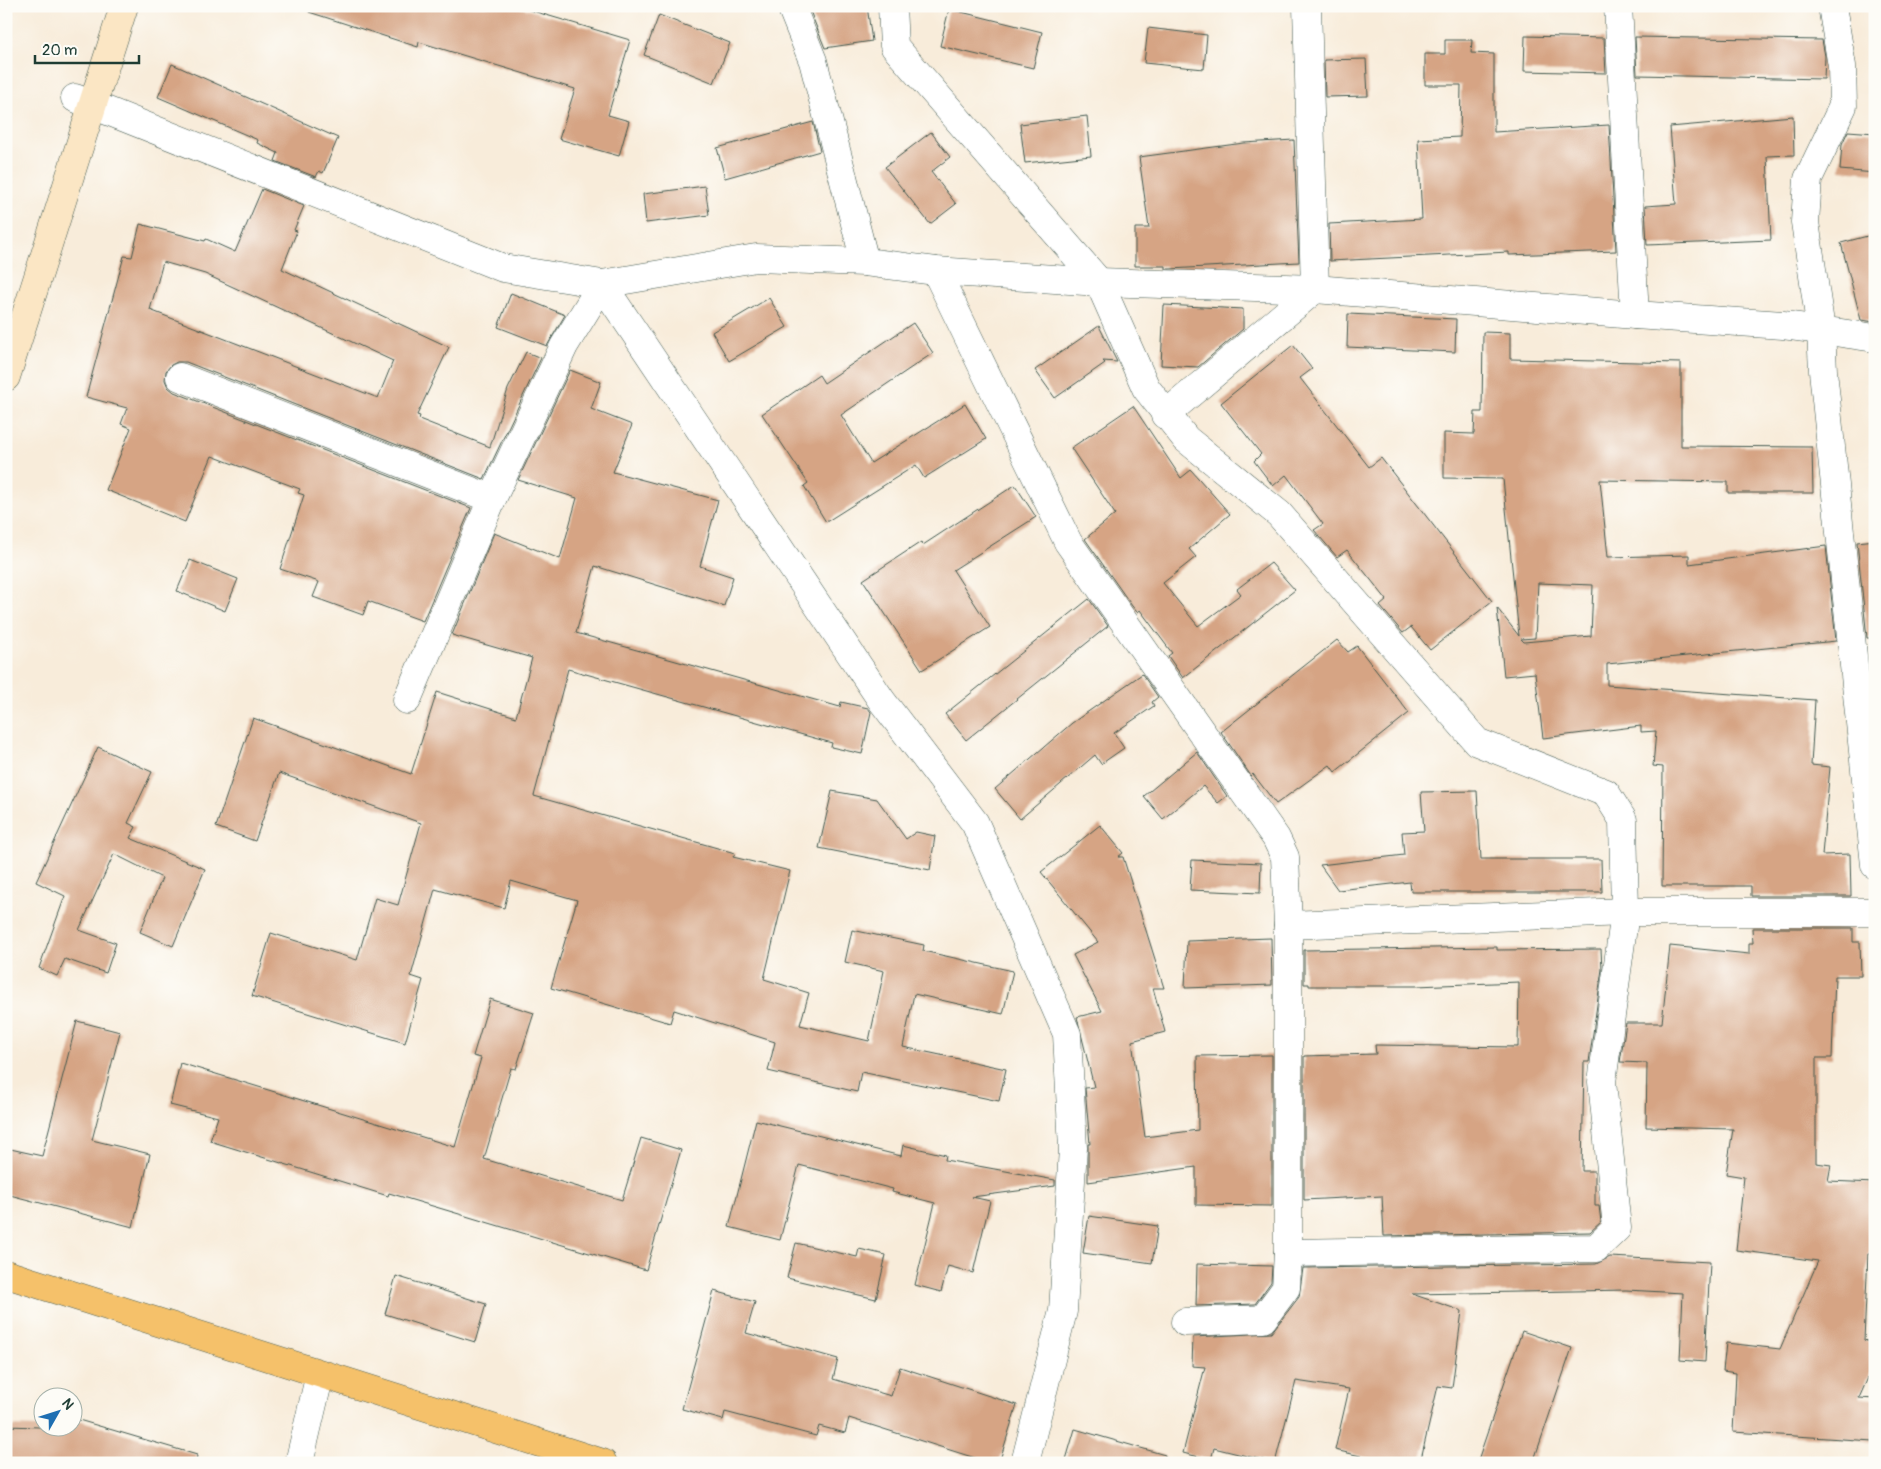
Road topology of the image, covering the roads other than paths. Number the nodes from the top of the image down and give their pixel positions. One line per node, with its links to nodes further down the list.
1 (124, 6): 16 (main road)
2 (791, 6): 8 (street)
3 (892, 6): 10 (street)
4 (1307, 6): 12 (street)
5 (1618, 6): 13 (street)
6 (1832, 6): 14 (street)
7 (75, 98): 11 (street)
8 (865, 262): 9 (street); 11 (street)
9 (936, 271): 10 (street); 24 (street)
10 (1099, 282): 12 (street); 18 (street)
11 (602, 284): 19 (street); 31 (street)
12 (1315, 289): 13 (street); 18 (street)
13 (1635, 315): 14 (street)
14 (1822, 330): 15 (street); 21 (street)
15 (1875, 338)
16 (6, 377)
17 (180, 377): 19 (street)
18 (1165, 415): 22 (street)
19 (492, 499): 20 (street)
20 (407, 700)
21 (1874, 858)
22 (1625, 912): 23 (street); 24 (street); 25 (street)
23 (1875, 912)
24 (1288, 925): 25 (street)
25 (1288, 1253): 27 (street)
26 (6, 1274): 28 (main road)
27 (1185, 1322)
28 (320, 1374): 29 (street); 30 (main road)
29 (299, 1463)
30 (603, 1463)
31 (1025, 1463)

